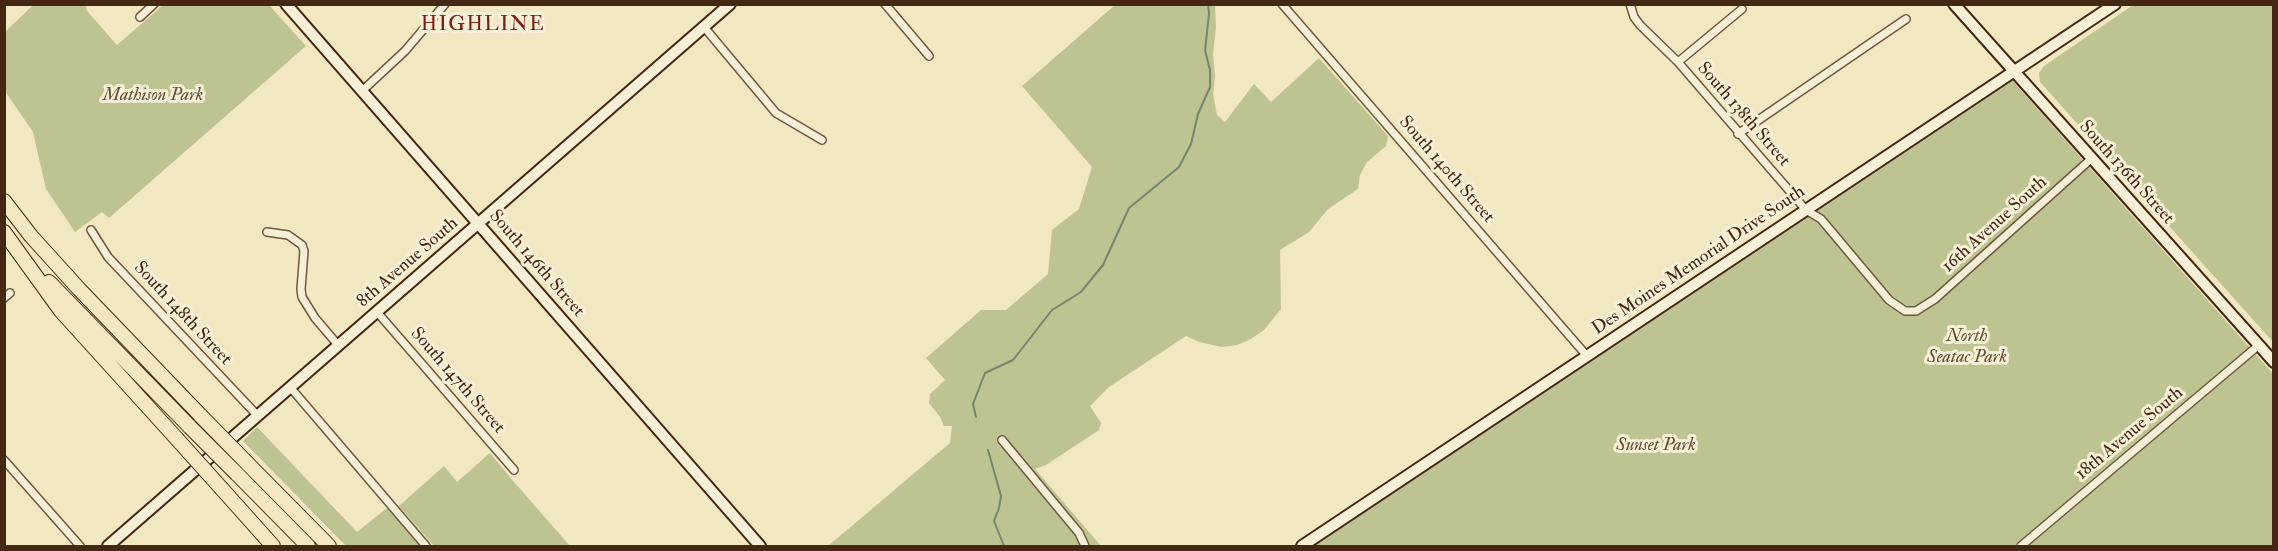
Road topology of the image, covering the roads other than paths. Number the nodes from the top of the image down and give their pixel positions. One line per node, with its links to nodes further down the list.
1 (154, 4): 11 (street)
2 (286, 4): 17 (street, South 146th Street)
3 (445, 4): 17 (street)
4 (885, 4): 14 (street)
5 (1282, 4): 32 (street, South 140th Street)
6 (1630, 4): 15 (street, South 138th Street)
7 (1954, 4): 16 (street, South 136th Street)
8 (2115, 4): 16 (street, Des Moines Memorial Drive South)
9 (725, 6): 13 (street, 8th Avenue South)
10 (1742, 9): 15 (street)
11 (140, 17)
12 (1906, 20): 18 (street)
13 (704, 27): 19 (street); 23 (street, 8th Avenue South)
14 (929, 56)
15 (1678, 62): 18 (street, South 138th Street)
16 (2013, 72): 20 (street, South 136th Street); 22 (street, Des Moines Memorial Drive South)
17 (362, 91): 23 (street, South 146th Street)
18 (1738, 134): 22 (street, South 138th Street)
19 (822, 141)
20 (2091, 159): 28 (street, 16th Avenue South); 31 (street, South 136th Street)
21 (4, 201): 43 (highway, bridge)
22 (1806, 210): 28 (street, South 138th Street); 32 (street, Des Moines Memorial Drive South)
23 (479, 224): 29 (street, 8th Avenue South); 45 (street, South 146th Street)
24 (91, 230): 35 (street, South 148th Street)
25 (4, 232): 27 (highway)
26 (267, 232): 30 (street)
27 (22, 255): 41 (highway, bridge); 42 (highway, bridge)
28 (1916, 311)
29 (377, 312): 30 (street, 8th Avenue South); 38 (street, South 147th Street)
30 (338, 345): 34 (street, 8th Avenue South)
31 (2259, 345): 33 (street, South 136th Street); 48 (street, 18th Avenue South)
32 (1587, 356): 47 (street, Des Moines Memorial Drive South)
33 (2274, 362)
34 (290, 387): 35 (street, 8th Avenue South); 44 (street)
35 (257, 415): 40 (street, 8th Avenue South)
36 (1002, 440): 46 (street)
37 (4, 460): 39 (street)
38 (514, 470)
39 (80, 546)
40 (108, 546)
41 (273, 546)
42 (308, 546)
43 (329, 546)
44 (426, 546)
45 (760, 546)
46 (1085, 546)
47 (1302, 546)
48 (2021, 546)

